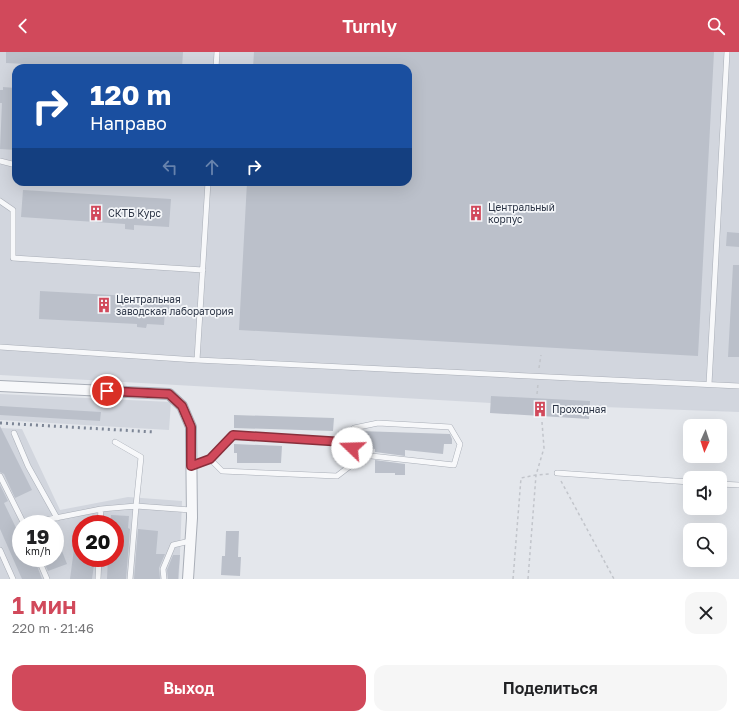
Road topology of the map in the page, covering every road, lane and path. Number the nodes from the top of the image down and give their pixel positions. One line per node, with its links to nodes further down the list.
1 (217, 52): 3 (lane)
2 (727, 52): 11 (lane)
3 (216, 64)
4 (0, 161): 5 (lane)
5 (12, 164)
6 (208, 186): 8 (lane)
7 (0, 201): 8 (lane)
8 (203, 270): 10 (lane)
9 (0, 347): 10 (lane)
10 (197, 360): 11 (lane)
11 (709, 384): 13 (lane)
12 (0, 386): 20 (street)
13 (739, 386)
14 (542, 422): 22 (path)
15 (14, 432): 31 (lane)
16 (115, 442): 27 (lane)
17 (344, 442): 18 (lane); 18 (lane); 19 (lane)
18 (353, 454): 19 (lane)
19 (210, 459): 20 (lane)
20 (191, 466): 29 (street)
21 (557, 474): 22 (path); 24 (lane); 46 (path)
22 (536, 475): 44 (path); 45 (path)
23 (0, 476): 30 (lane)
24 (683, 482)
25 (727, 484): 26 (lane)
26 (739, 485)
27 (136, 506): 28 (lane); 29 (lane); 41 (lane)
28 (101, 509): 32 (lane); 33 (lane)
29 (192, 510): 34 (street)
30 (20, 515)
31 (55, 515)
32 (101, 515)
33 (64, 517)
34 (190, 541): 42 (lane); 43 (street)
35 (0, 550): 38 (lane)
36 (42, 567): 39 (lane)
37 (99, 567): 40 (lane)
38 (13, 579)
39 (47, 579)
40 (98, 579)
41 (130, 579)
42 (164, 579)
43 (188, 579)
44 (513, 579)
45 (528, 579)
46 (614, 579)

